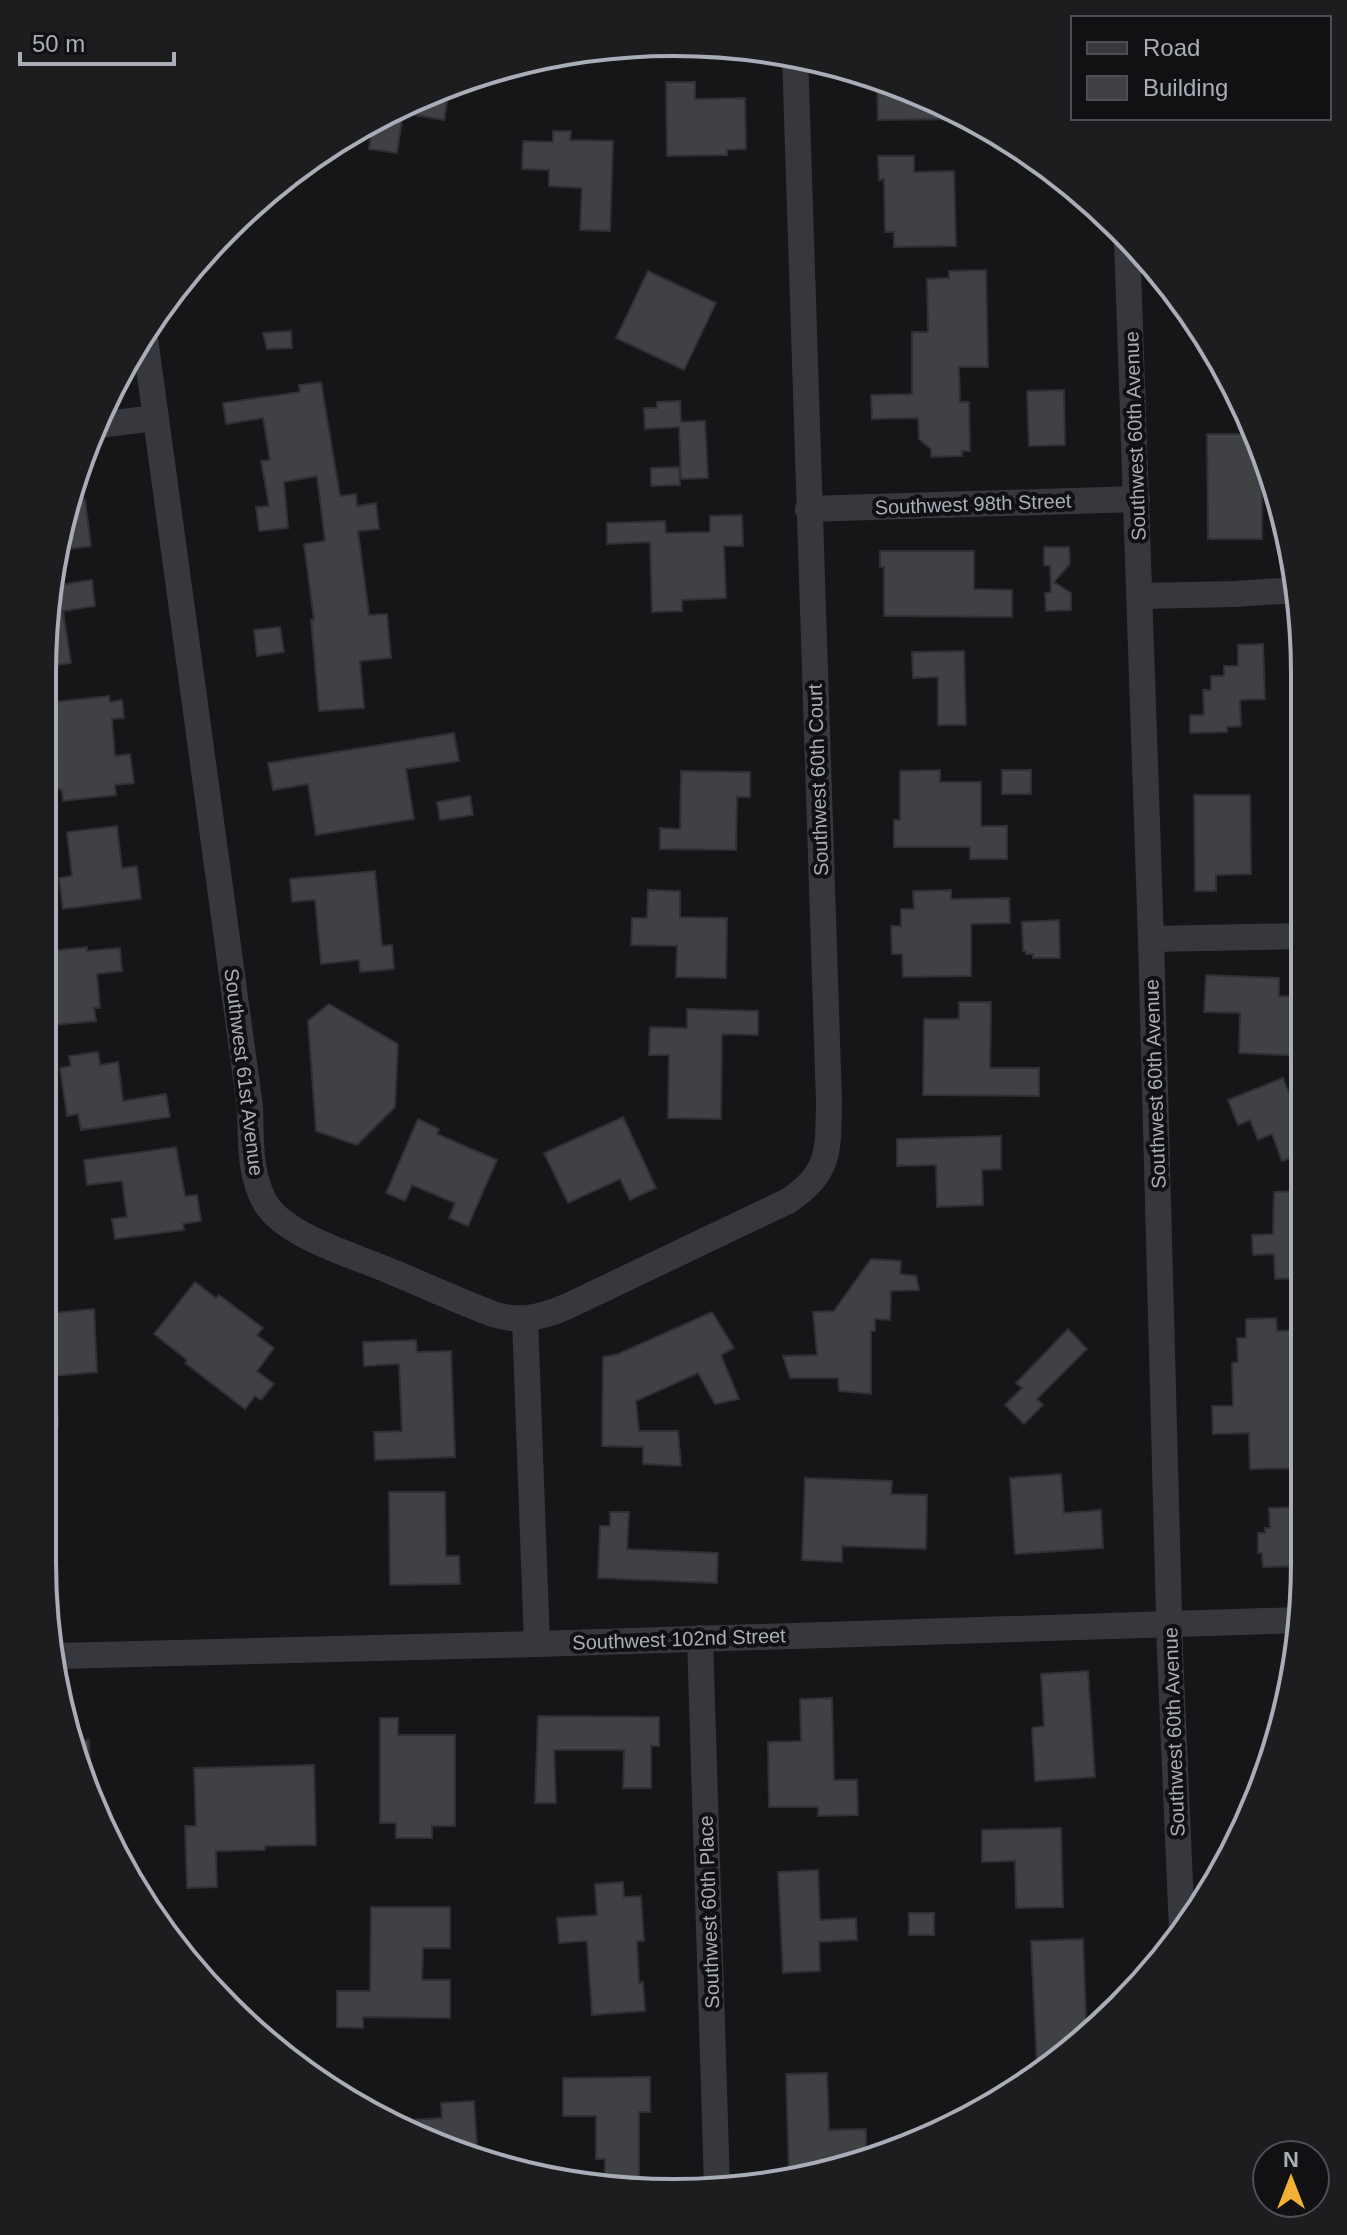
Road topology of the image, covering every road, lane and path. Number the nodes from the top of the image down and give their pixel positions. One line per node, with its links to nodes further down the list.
1 (795, 68): 7 (street, Southwest 60th Court)
2 (1128, 255): 6 (street, Southwest 60th Avenue)
3 (147, 352): 4 (street, Southwest 61st Avenue)
4 (156, 418): 5 (street); 12 (street, Southwest 61st Avenue)
5 (109, 424)
6 (1137, 499): 7 (street, Southwest 98th Street); 9 (street, Southwest 60th Avenue)
7 (808, 509): 12 (street, Southwest 60th Court)
8 (1286, 591): 9 (street)
9 (1141, 596): 11 (street, Southwest 60th Avenue)
10 (1291, 936): 11 (street)
11 (1151, 939): 14 (street, Southwest 60th Avenue)
12 (525, 1319): 16 (street)
13 (1288, 1620): 14 (street, Southwest 102nd Street)
14 (1169, 1624): 15 (street, Southwest 102nd Street); 18 (street, Southwest 60th Avenue)
15 (700, 1638): 16 (street, Southwest 102nd Street); 19 (street, Southwest 60th Place)
16 (537, 1644): 17 (street, Southwest 102nd Street)
17 (63, 1656)
18 (1181, 1913)
19 (717, 2178)

